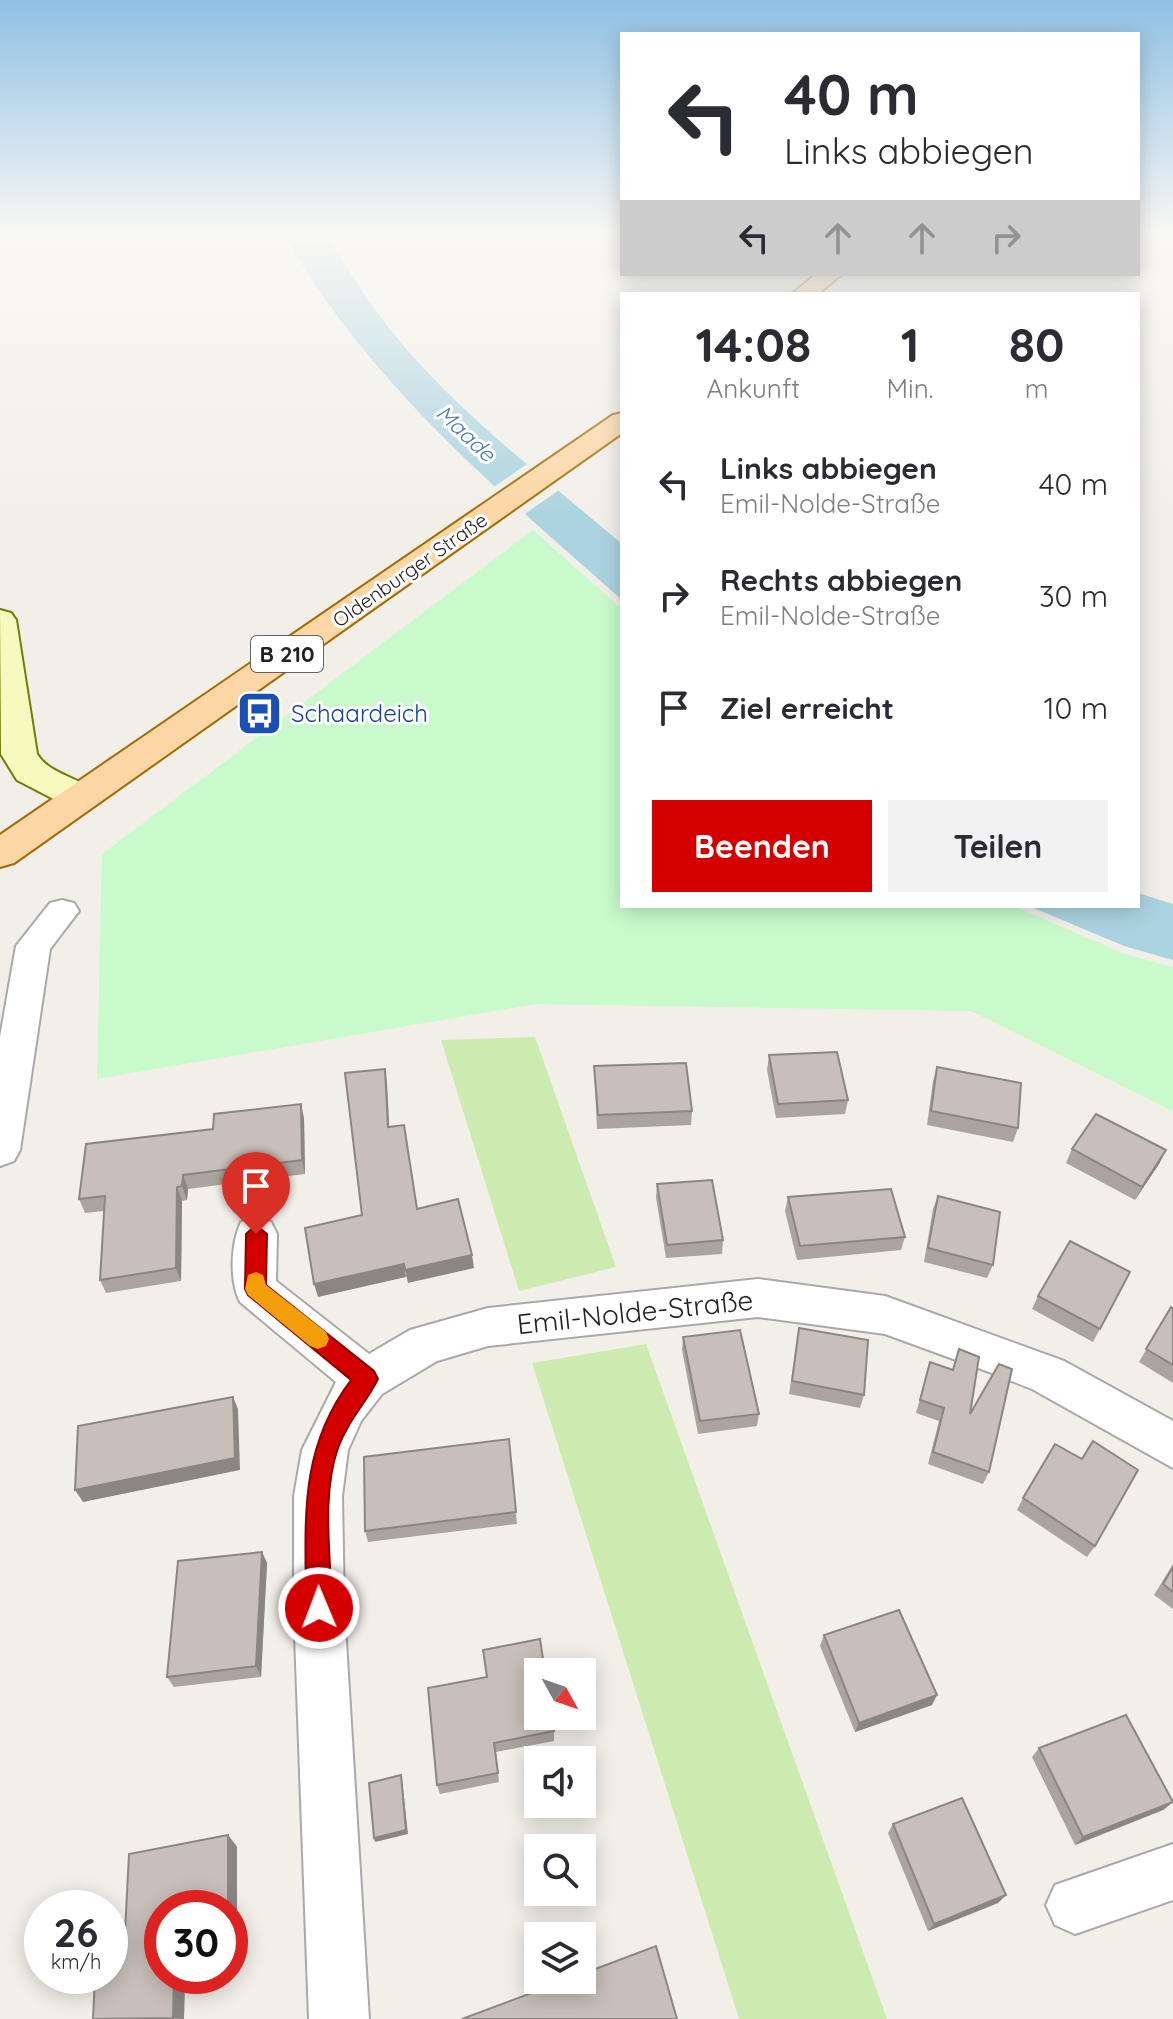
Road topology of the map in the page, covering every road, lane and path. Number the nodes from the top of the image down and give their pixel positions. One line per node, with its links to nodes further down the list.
1 (620, 422): 3 (main road, Oldenburger Straße / B 210)
2 (0, 620): 3 (street)
3 (80, 798): 4 (main road, Oldenburger Straße / B 210)
4 (0, 854)
5 (62, 911): 6 (street)
6 (0, 1150)
7 (256, 1234): 8 (street)
8 (366, 1379): 9 (street, Emil-Nolde-Straße); 12 (street, Emil-Nolde-Straße)
9 (1173, 1446)
10 (1173, 1872): 11 (street)
11 (1075, 1905)
12 (339, 2019)

